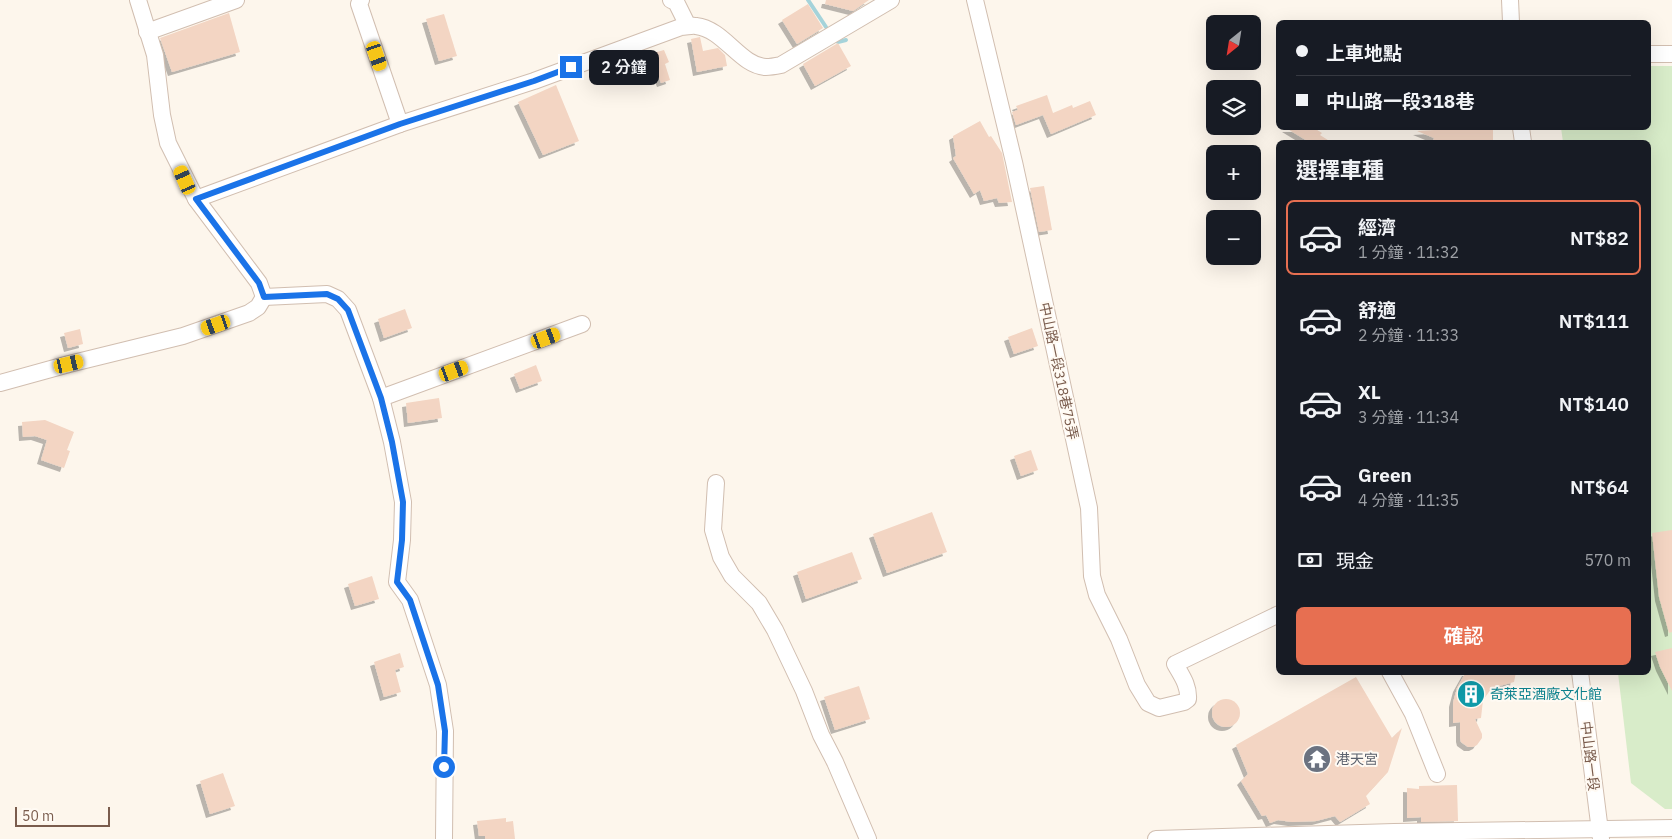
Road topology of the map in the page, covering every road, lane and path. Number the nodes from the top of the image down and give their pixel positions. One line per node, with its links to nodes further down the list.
1 (138, 0): 10 (street)
2 (236, 0): 10 (street)
3 (361, 0): 13 (street)
4 (671, 0): 9 (street)
5 (890, 0): 9 (street)
6 (975, 0): 20 (street, 中山路一段318巷75弄)
7 (1510, 0): 8 (street)
8 (1512, 20)
9 (688, 26): 13 (street)
10 (147, 32): 14 (street)
11 (1651, 54): 12 (street)
12 (1672, 54)
13 (400, 124): 14 (street)
14 (196, 199): 15 (street)
15 (264, 297): 17 (street); 18 (street)
16 (582, 324): 18 (street)
17 (0, 383)
18 (381, 398): 26 (street)
19 (716, 483): 27 (street)
20 (1276, 615)
21 (1392, 675): 23 (street)
22 (1580, 675): 25 (street, 中山路一段)
23 (1438, 774)
24 (1672, 828): 25 (street)
25 (1600, 834): 28 (street)
26 (444, 839)
27 (868, 839)
28 (1156, 839)

